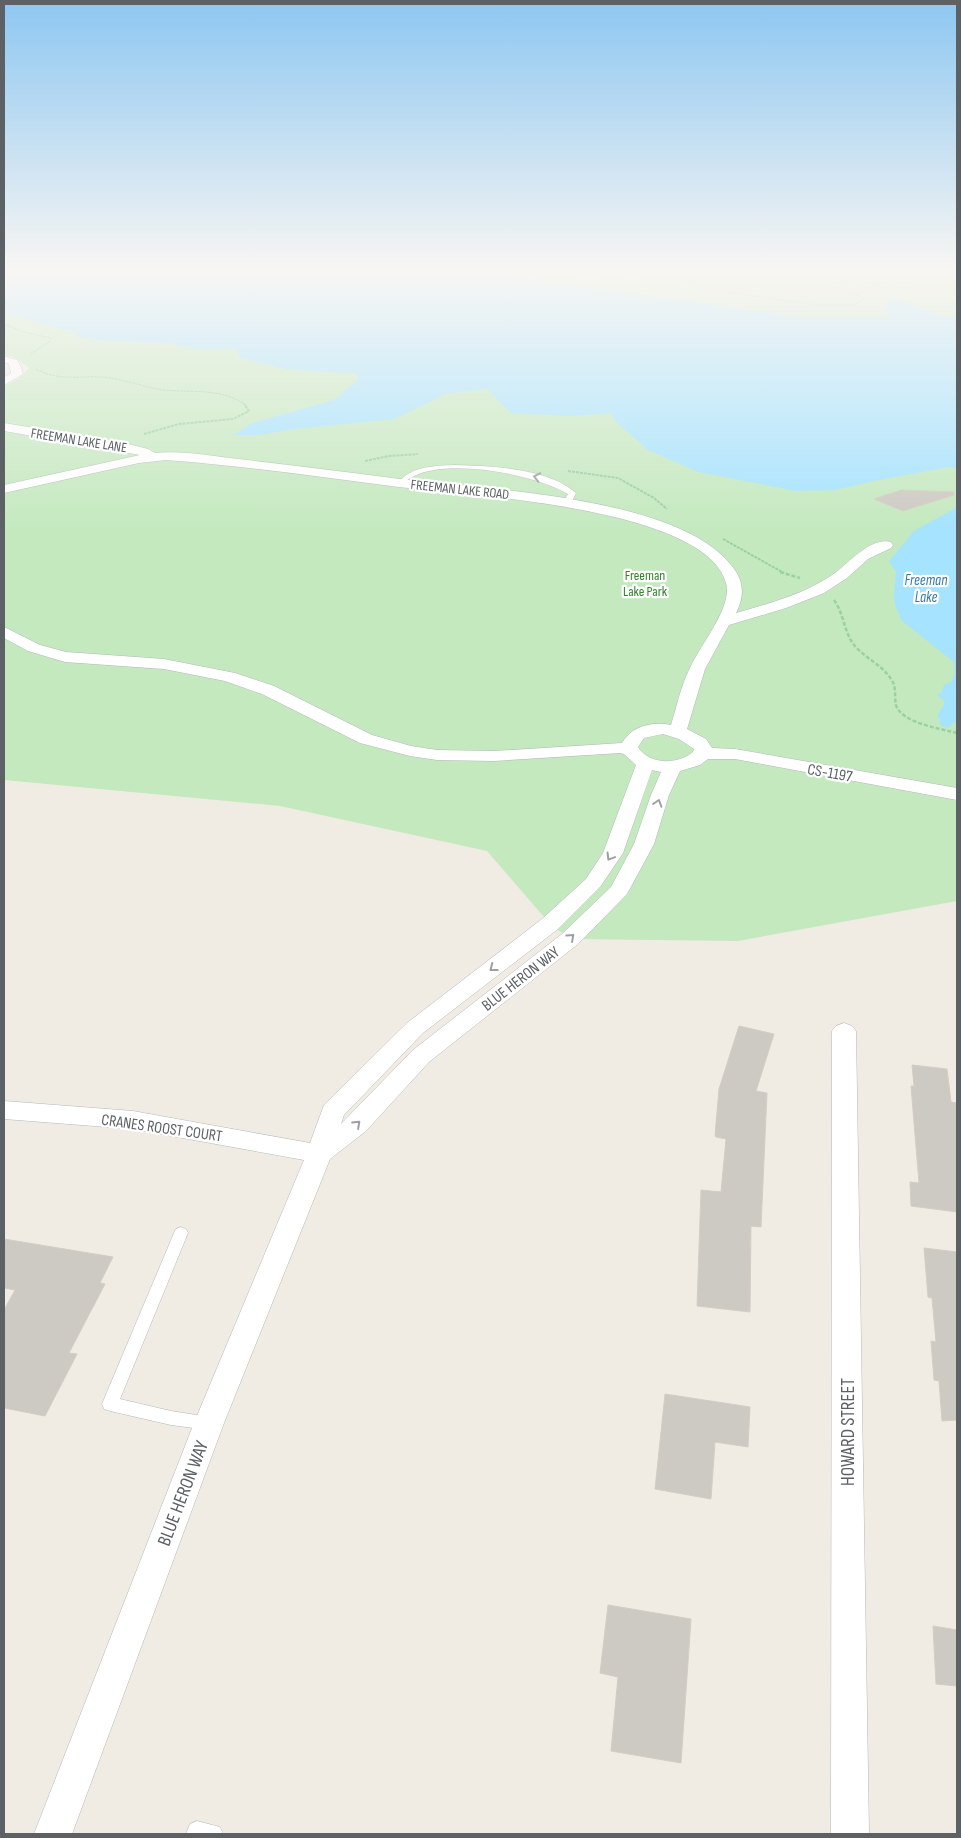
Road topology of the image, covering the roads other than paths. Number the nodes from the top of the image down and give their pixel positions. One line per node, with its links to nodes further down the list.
1 (4, 359): 2 (street)
2 (4, 382)
3 (4, 428): 4 (street, FREEMAN LAKE LANE)
4 (153, 457): 5 (street, FREEMAN LAKE ROAD); 6 (street, FREEMAN LAKE ROAD)
5 (401, 483): 7 (street, FREEMAN LAKE ROAD); 7 (lane, one-way to 5)
6 (4, 489)
7 (568, 502): 9 (street, FREEMAN LAKE ROAD)
8 (886, 545): 9 (street)
9 (723, 622): 11 (street, FREEMAN LAKE ROAD)
10 (4, 632): 13 (street)
11 (678, 731): 12 (street); 13 (street, BLUE HERON WAY)
12 (702, 754): 14 (street); 15 (street, CS-1197)
13 (638, 756): 14 (street); 18 (street, BLUE HERON WAY, one-way to 18)
14 (672, 766): 18 (street, BLUE HERON WAY, one-way to 14)
15 (957, 794)
16 (844, 1031): 24 (street, HOWARD STREET)
17 (4, 1110): 18 (street, CRANES ROOST COURT)
18 (320, 1154): 20 (street, BLUE HERON WAY)
19 (182, 1233): 20 (lane)
20 (209, 1424): 21 (street, BLUE HERON WAY)
21 (53, 1834)
22 (196, 1834): 23 (lane)
23 (213, 1834)
24 (850, 1834)

